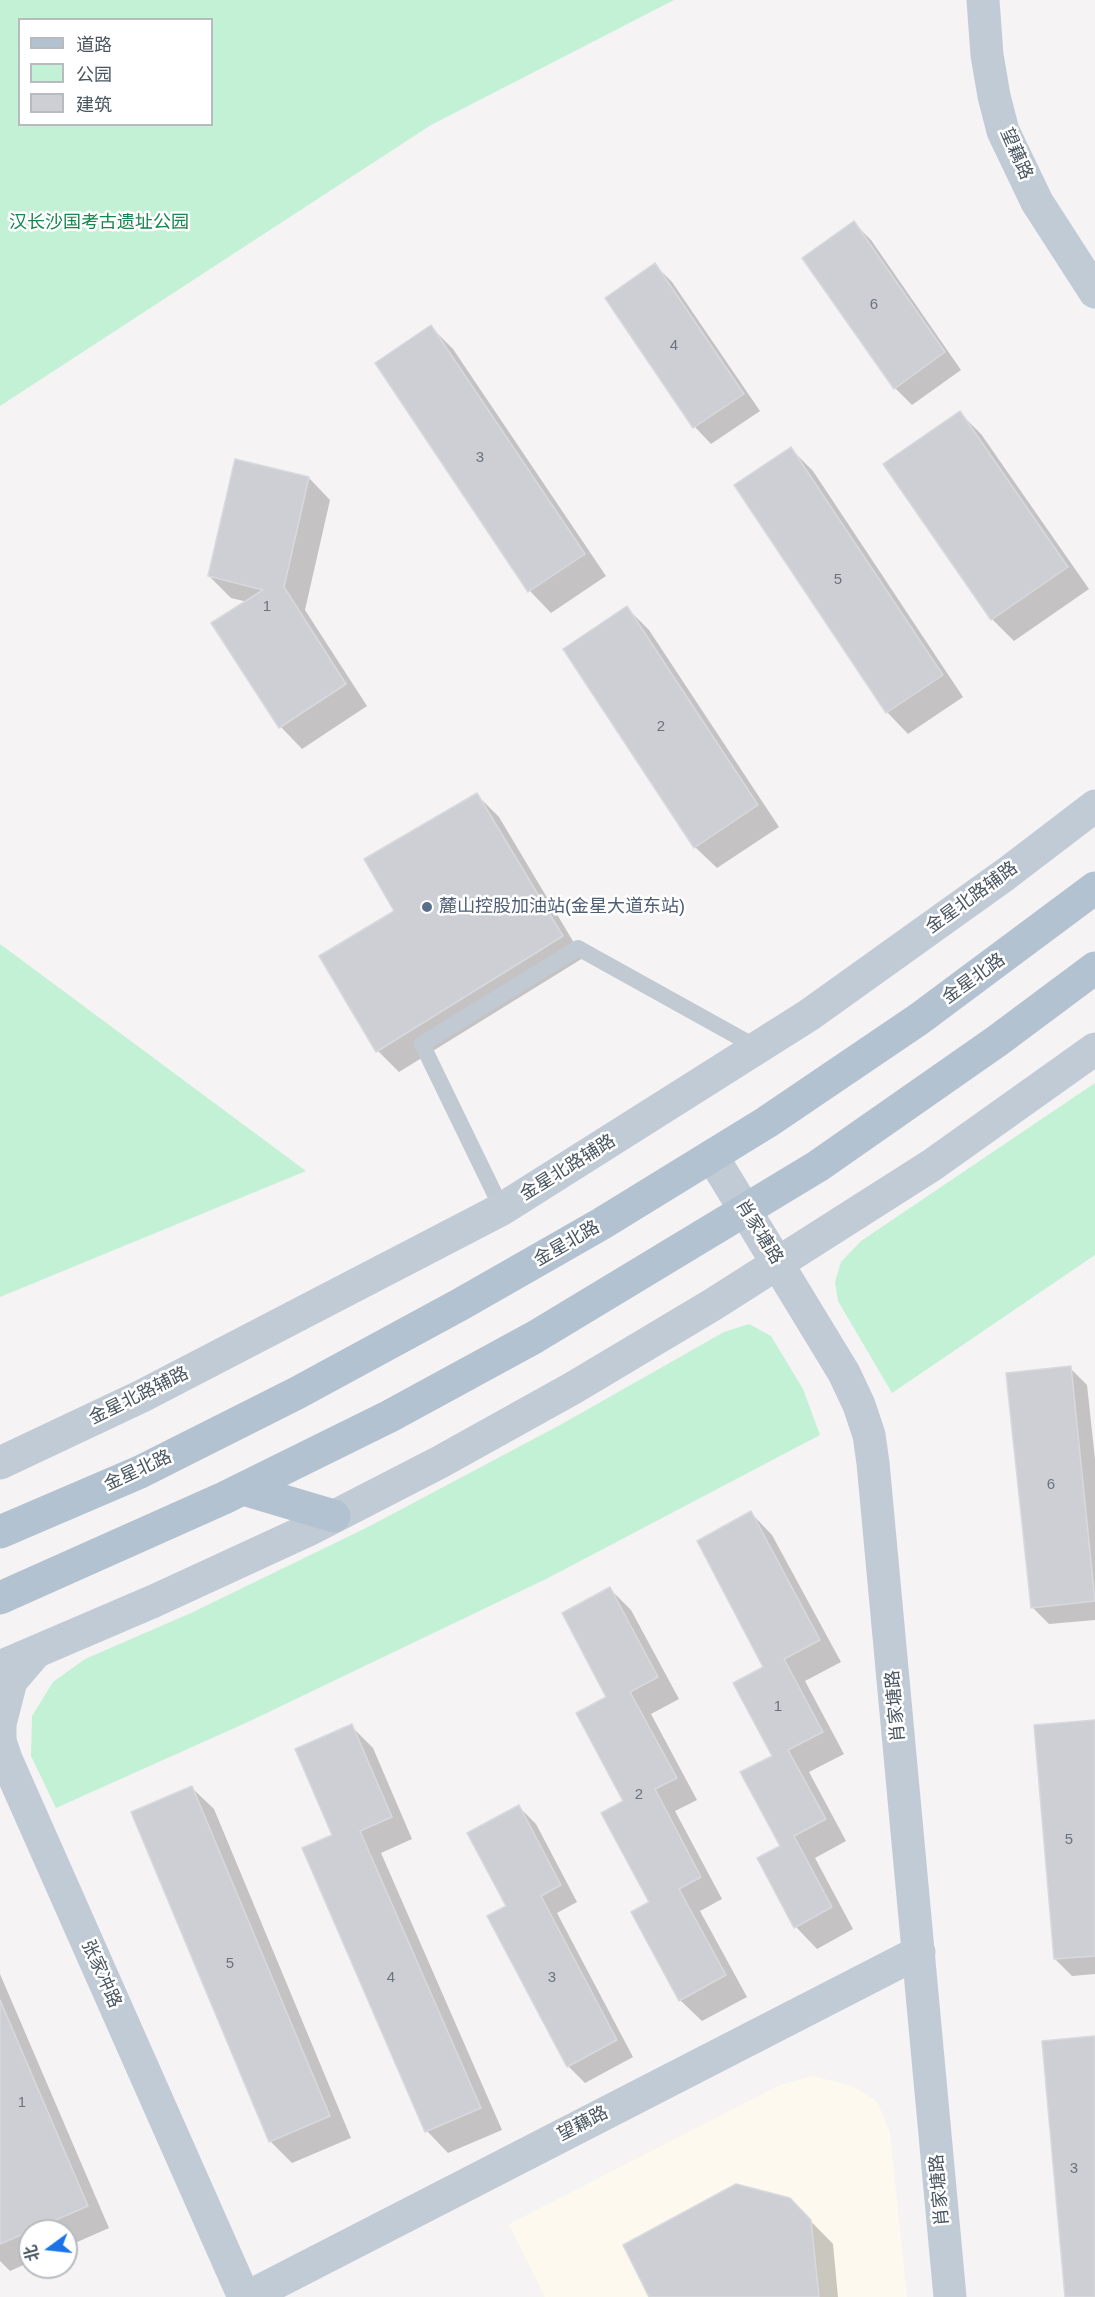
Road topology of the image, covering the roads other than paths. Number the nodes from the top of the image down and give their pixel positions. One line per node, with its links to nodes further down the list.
1 (983, 0): 4 (street, 望藕路)
2 (1005, 0): 3 (street, 望藕路)
3 (1095, 258)
4 (1095, 292)
5 (1095, 806): 8 (street, 金星北路辅路)
6 (1095, 888): 10 (main road, 金星北路)
7 (1095, 968): 12 (main road)
8 (759, 1048): 11 (street, 金星北路辅路); 11 (lane)
9 (1095, 1049): 13 (street)
10 (704, 1161): 12 (street, 肖家塘路); 17 (main road, 金星北路)
11 (502, 1209): 14 (street, 金星北路辅路)
12 (737, 1215): 13 (street, 肖家塘路); 15 (main road)
13 (770, 1268): 16 (street); 22 (street, 肖家塘路)
14 (0, 1463)
15 (243, 1489): 16 (main road); 18 (main road)
16 (334, 1516): 19 (street)
17 (0, 1532)
18 (0, 1598)
19 (36, 1652): 20 (street); 24 (street, 张家冲路)
20 (0, 1667)
21 (0, 1794): 23 (street, 张家冲路)
22 (910, 1967): 24 (street, 望藕路); 25 (street, 望藕路); 26 (street, 肖家塘路); 27 (street, 肖家塘路)
23 (222, 2297)
24 (246, 2297)
25 (289, 2297)
26 (930, 2297)
27 (950, 2297)

